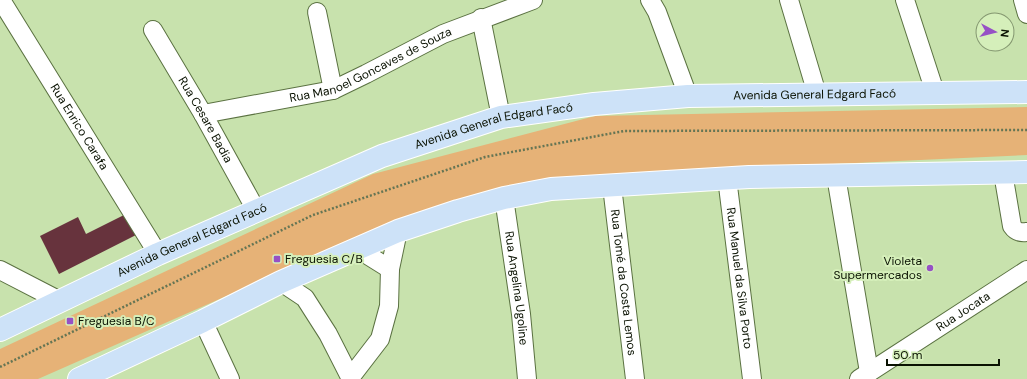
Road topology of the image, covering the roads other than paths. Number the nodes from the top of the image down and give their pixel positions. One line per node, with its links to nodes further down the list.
1 (1, 0): 28 (street, Rua Enrico Carafa)
2 (533, 0): 9 (street, Rua Manoel Goncaves de Souza)
3 (650, 0): 15 (street)
4 (788, 0): 14 (street)
5 (905, 0): 12 (street)
6 (1023, 0): 8 (street)
7 (317, 12): 11 (street)
8 (1027, 14)
9 (481, 18): 11 (street, Rua Manoel Goncaves de Souza); 17 (street)
10 (153, 30): 16 (street, Rua Cesare Badia)
11 (332, 90): 16 (street, Rua Manoel Goncaves de Souza)
12 (935, 92): 13 (main road, Avenida General Edgard Facó); 14 (main road, Avenida General Edgard Facó)
13 (1027, 92)
14 (817, 94): 15 (main road, Avenida General Edgard Facó)
15 (688, 96): 17 (main road, Avenida General Edgard Facó)
16 (203, 114): 24 (street, Rua Cesare Badia)
17 (501, 117): 24 (main road, Avenida General Edgard Facó)
18 (1027, 172): 19 (main road)
19 (1003, 173): 20 (main road); 26 (street)
20 (836, 176): 21 (main road); 38 (street)
21 (727, 178): 22 (main road); 44 (street, Rua Manuel da Silva Porto)
22 (612, 186): 23 (main road); 43 (street, Rua Tomé da Costa Lemos)
23 (504, 198): 25 (main road); 42 (street, Rua Angelina Ugoline)
24 (256, 210): 28 (main road, Avenida General Edgard Facó)
25 (398, 231): 27 (main road); 29 (street)
26 (1027, 232)
27 (358, 249): 29 (street); 32 (main road)
28 (158, 254): 35 (main road, Avenida General Edgard Facó)
29 (390, 269): 41 (street)
30 (0, 270): 35 (street)
31 (1027, 270): 38 (street, Rua Jocata)
32 (307, 271): 33 (main road); 34 (street)
33 (281, 282): 34 (street); 36 (main road)
34 (306, 298): 41 (street)
35 (60, 301): 37 (main road, Avenida General Edgard Facó)
36 (203, 321): 39 (main road); 40 (street)
37 (0, 330)
38 (864, 375)
39 (79, 379)
40 (230, 379)
41 (351, 379)
42 (527, 379)
43 (635, 379)
44 (752, 379)

